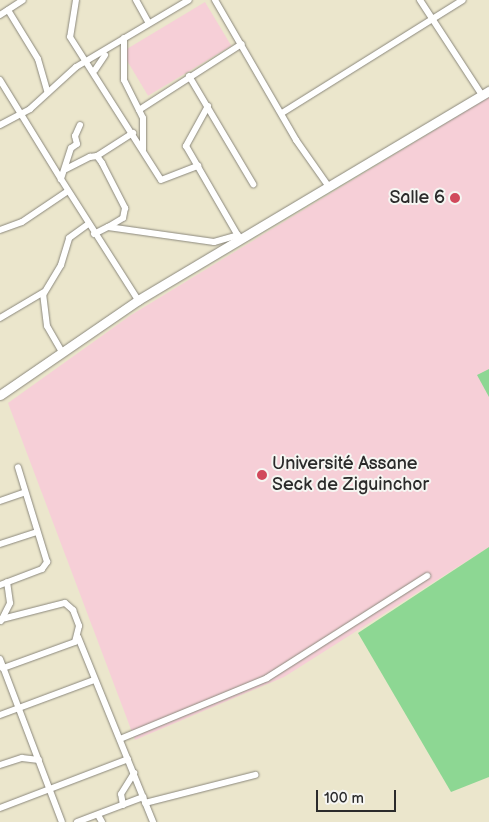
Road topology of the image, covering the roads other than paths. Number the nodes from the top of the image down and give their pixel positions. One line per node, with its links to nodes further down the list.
1 (23, 0): 8 (street)
2 (76, 0): 15 (street)
3 (136, 0): 11 (street)
4 (189, 0): 11 (street)
5 (215, 0): 13 (street)
6 (420, 0): 10 (street)
7 (463, 0): 10 (street)
8 (8, 10): 9 (street); 19 (street)
9 (0, 15)
10 (432, 19): 20 (street); 23 (street)
11 (149, 23): 12 (street)
12 (124, 38): 14 (street); 22 (street)
13 (242, 44): 17 (street); 23 (street)
14 (107, 52): 15 (street); 16 (street)
15 (86, 61): 16 (street); 19 (street)
16 (95, 70): 29 (street)
17 (190, 76): 21 (street); 22 (street)
18 (0, 80): 24 (street)
19 (48, 93): 24 (street)
20 (486, 93): 36 (street)
21 (208, 106): 32 (street); 35 (street)
22 (139, 110): 30 (street)
23 (282, 113): 36 (street)
24 (20, 114): 26 (street); 34 (street)
25 (0, 119): 26 (street)
26 (10, 120): 28 (street)
27 (80, 124): 33 (street)
28 (0, 125)
29 (133, 133): 30 (street); 31 (street)
30 (143, 150): 32 (street)
31 (97, 156): 33 (street); 39 (street)
32 (198, 166): 42 (street)
33 (66, 169): 34 (street)
34 (62, 179): 37 (street)
35 (253, 184)
36 (328, 187): 42 (street)
37 (68, 191): 38 (street); 40 (street)
38 (88, 224): 41 (street); 43 (street)
39 (108, 227): 41 (street); 42 (street)
40 (0, 230)
41 (94, 234): 44 (street)
42 (239, 238): 44 (street)
43 (44, 292): 45 (street); 46 (street)
44 (138, 300): 46 (street)
45 (0, 318)
46 (62, 352): 47 (street)
47 (0, 395)
48 (18, 467): 49 (street)
49 (23, 492): 50 (street); 51 (street)
50 (0, 500)
51 (36, 532): 52 (street); 54 (street)
52 (0, 544)
53 (427, 576): 63 (street)
54 (7, 582): 55 (street); 56 (street)
55 (0, 585)
56 (1, 621): 57 (street)
57 (78, 637): 59 (street); 60 (street)
58 (0, 659): 59 (street)
59 (3, 668): 61 (street)
60 (94, 680): 61 (street); 63 (street)
61 (20, 707): 62 (street); 65 (street)
62 (0, 715)
63 (120, 739): 64 (street)
64 (128, 759): 67 (street); 69 (street)
65 (39, 760): 66 (street); 69 (street)
66 (0, 765)
67 (134, 773): 70 (street); 71 (street)
68 (256, 775): 70 (street)
69 (49, 788): 72 (street); 74 (street)
70 (144, 800): 71 (street); 77 (street)
71 (123, 805): 73 (street)
72 (0, 808)
73 (98, 815): 75 (street); 76 (street)
74 (62, 822)
75 (77, 822)
76 (102, 822)
77 (153, 822)

